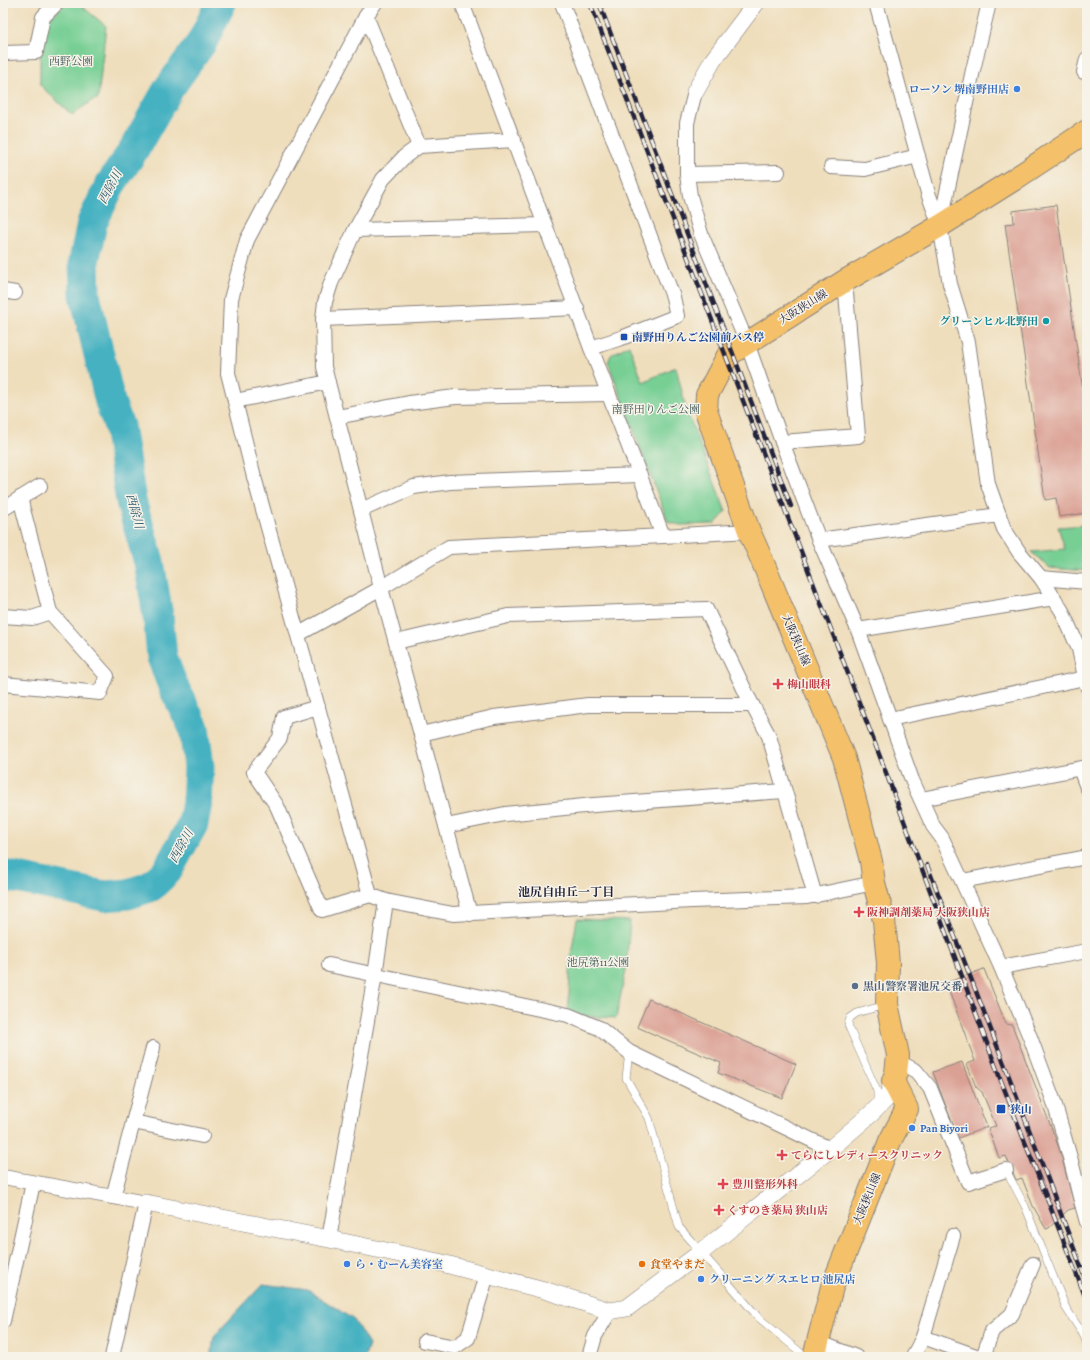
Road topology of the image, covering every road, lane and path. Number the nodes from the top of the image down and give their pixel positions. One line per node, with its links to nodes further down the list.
1 (57, 3): 9 (street)
2 (375, 3): 8 (street)
3 (462, 3): 14 (street)
4 (562, 3): 27 (street)
5 (756, 3): 12 (street)
6 (876, 3): 16 (street)
7 (989, 3): 21 (street)
8 (366, 16): 15 (street); 30 (street)
9 (3, 53)
10 (1087, 59): 11 (street)
11 (1087, 72)
12 (695, 92): 19 (street)
13 (1087, 131): 21 (main road, 大阪狭山線)
14 (514, 140): 15 (street); 20 (street)
15 (419, 146): 22 (street)
16 (918, 156): 17 (street); 21 (street)
17 (830, 167)
18 (778, 172): 19 (street)
19 (686, 174): 26 (street)
20 (545, 225): 22 (street); 24 (street)
21 (940, 226): 23 (main road, 大阪狭山線); 38 (street)
22 (355, 230): 25 (street)
23 (845, 280): 26 (main road, 大阪狭山線); 32 (street)
24 (577, 308): 25 (street); 27 (street)
25 (323, 319): 28 (street)
26 (747, 343): 32 (street); 39 (main road, 大阪狭山線)
27 (591, 348): 29 (street)
28 (328, 382): 30 (street); 31 (street)
29 (609, 394): 31 (street); 33 (street)
30 (235, 401): 49 (street)
31 (337, 417): 37 (street)
32 (782, 442): 41 (street)
33 (640, 475): 37 (street); 40 (street)
34 (40, 486): 35 (street)
35 (20, 498): 36 (street); 46 (street)
36 (3, 509)
37 (361, 510): 44 (street)
38 (999, 515): 41 (street); 42 (street)
39 (749, 531): 40 (street); 64 (main road, 大阪狭山線)
40 (663, 536): 44 (street)
41 (819, 540): 48 (street)
42 (1041, 578): 43 (street); 45 (street)
43 (1087, 582)
44 (381, 588): 49 (street); 50 (street)
45 (1054, 598): 48 (street); 51 (street)
46 (50, 612): 47 (street); 52 (street)
47 (3, 616)
48 (858, 630): 55 (street)
49 (298, 634): 54 (street)
50 (396, 642): 53 (street); 56 (street)
51 (1086, 682): 55 (street)
52 (3, 684)
53 (752, 705): 56 (street); 59 (street)
54 (318, 706): 65 (street); 65 (street)
55 (890, 719): 60 (street)
56 (421, 734): 61 (street)
57 (1084, 768): 58 (street); 60 (street)
58 (1087, 787)
59 (784, 791): 61 (street); 66 (street)
60 (921, 799): 63 (street)
61 (446, 826): 68 (street)
62 (1087, 857): 63 (street)
63 (962, 881): 71 (street)
64 (874, 883): 66 (street); 73 (main road, 大阪狭山線)
65 (370, 895): 67 (street)
66 (814, 896): 68 (street)
67 (386, 901): 68 (street); 72 (street)
68 (470, 914)
69 (1087, 951): 71 (street)
70 (329, 965): 72 (street)
71 (1001, 967): 82 (street)
72 (375, 975): 75 (street); 89 (street)
73 (887, 1004): 76 (main road, 大阪狭山線); 77 (lane)
74 (153, 1048): 78 (street)
75 (629, 1052): 80 (street); 90 (lane)
76 (895, 1071): 77 (street); 81 (street); 98 (main road, 大阪狭山線)
77 (877, 1108): 80 (street)
78 (133, 1122): 79 (street); 85 (street)
79 (202, 1136)
80 (830, 1149): 90 (street)
81 (1006, 1170): 97 (lane)
82 (1081, 1176): 87 (street)
83 (3, 1177): 84 (street)
84 (33, 1183): 85 (street); 94 (street)
85 (113, 1197): 86 (street)
86 (146, 1203): 89 (street); 99 (street)
87 (1087, 1222)
88 (953, 1236): 95 (street)
89 (329, 1239): 92 (street)
90 (700, 1253): 93 (street); 98 (lane)
91 (1033, 1264): 104 (street)
92 (487, 1274): 93 (street); 96 (street)
93 (610, 1311): 100 (street)
94 (4, 1314)
95 (922, 1336): 102 (street); 103 (street)
96 (425, 1342)
97 (1087, 1345)
98 (812, 1352): 101 (street)
99 (112, 1357)
100 (589, 1357)
101 (856, 1357)
102 (913, 1357)
103 (979, 1357)
104 (984, 1357)

